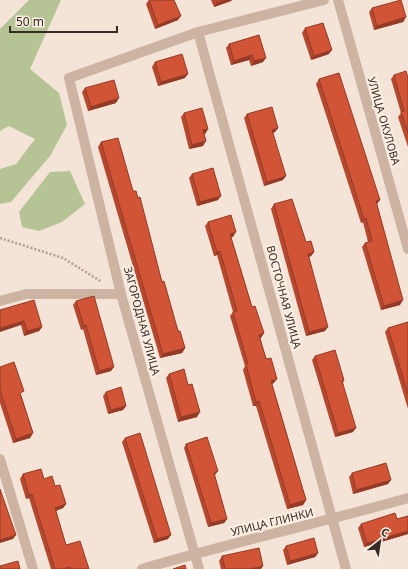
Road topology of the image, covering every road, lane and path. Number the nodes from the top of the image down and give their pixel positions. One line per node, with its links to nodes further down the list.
1 (324, 0): 3 (street)
2 (338, 0): 5 (street, УЛИЦА ОКУЛОВА)
3 (198, 32): 6 (street, ЗАГОРОДНАЯ УЛИЦА); 10 (street, ВОСТОЧНАЯ УЛИЦА)
4 (0, 238): 6 (path)
5 (408, 249)
6 (121, 294): 7 (street); 11 (street, ЗАГОРОДНАЯ УЛИЦА)
7 (0, 301)
8 (0, 459): 12 (street)
9 (408, 498): 10 (street, УЛИЦА ГЛИНКИ)
10 (333, 519): 11 (street, УЛИЦА ГЛИНКИ); 15 (street, ВОСТОЧНАЯ УЛИЦА)
11 (194, 553): 13 (street, УЛИЦА ГЛИНКИ); 14 (street, ЗАГОРОДНАЯ УЛИЦА)
12 (33, 569)
13 (142, 569)
14 (199, 569)
15 (346, 569)

